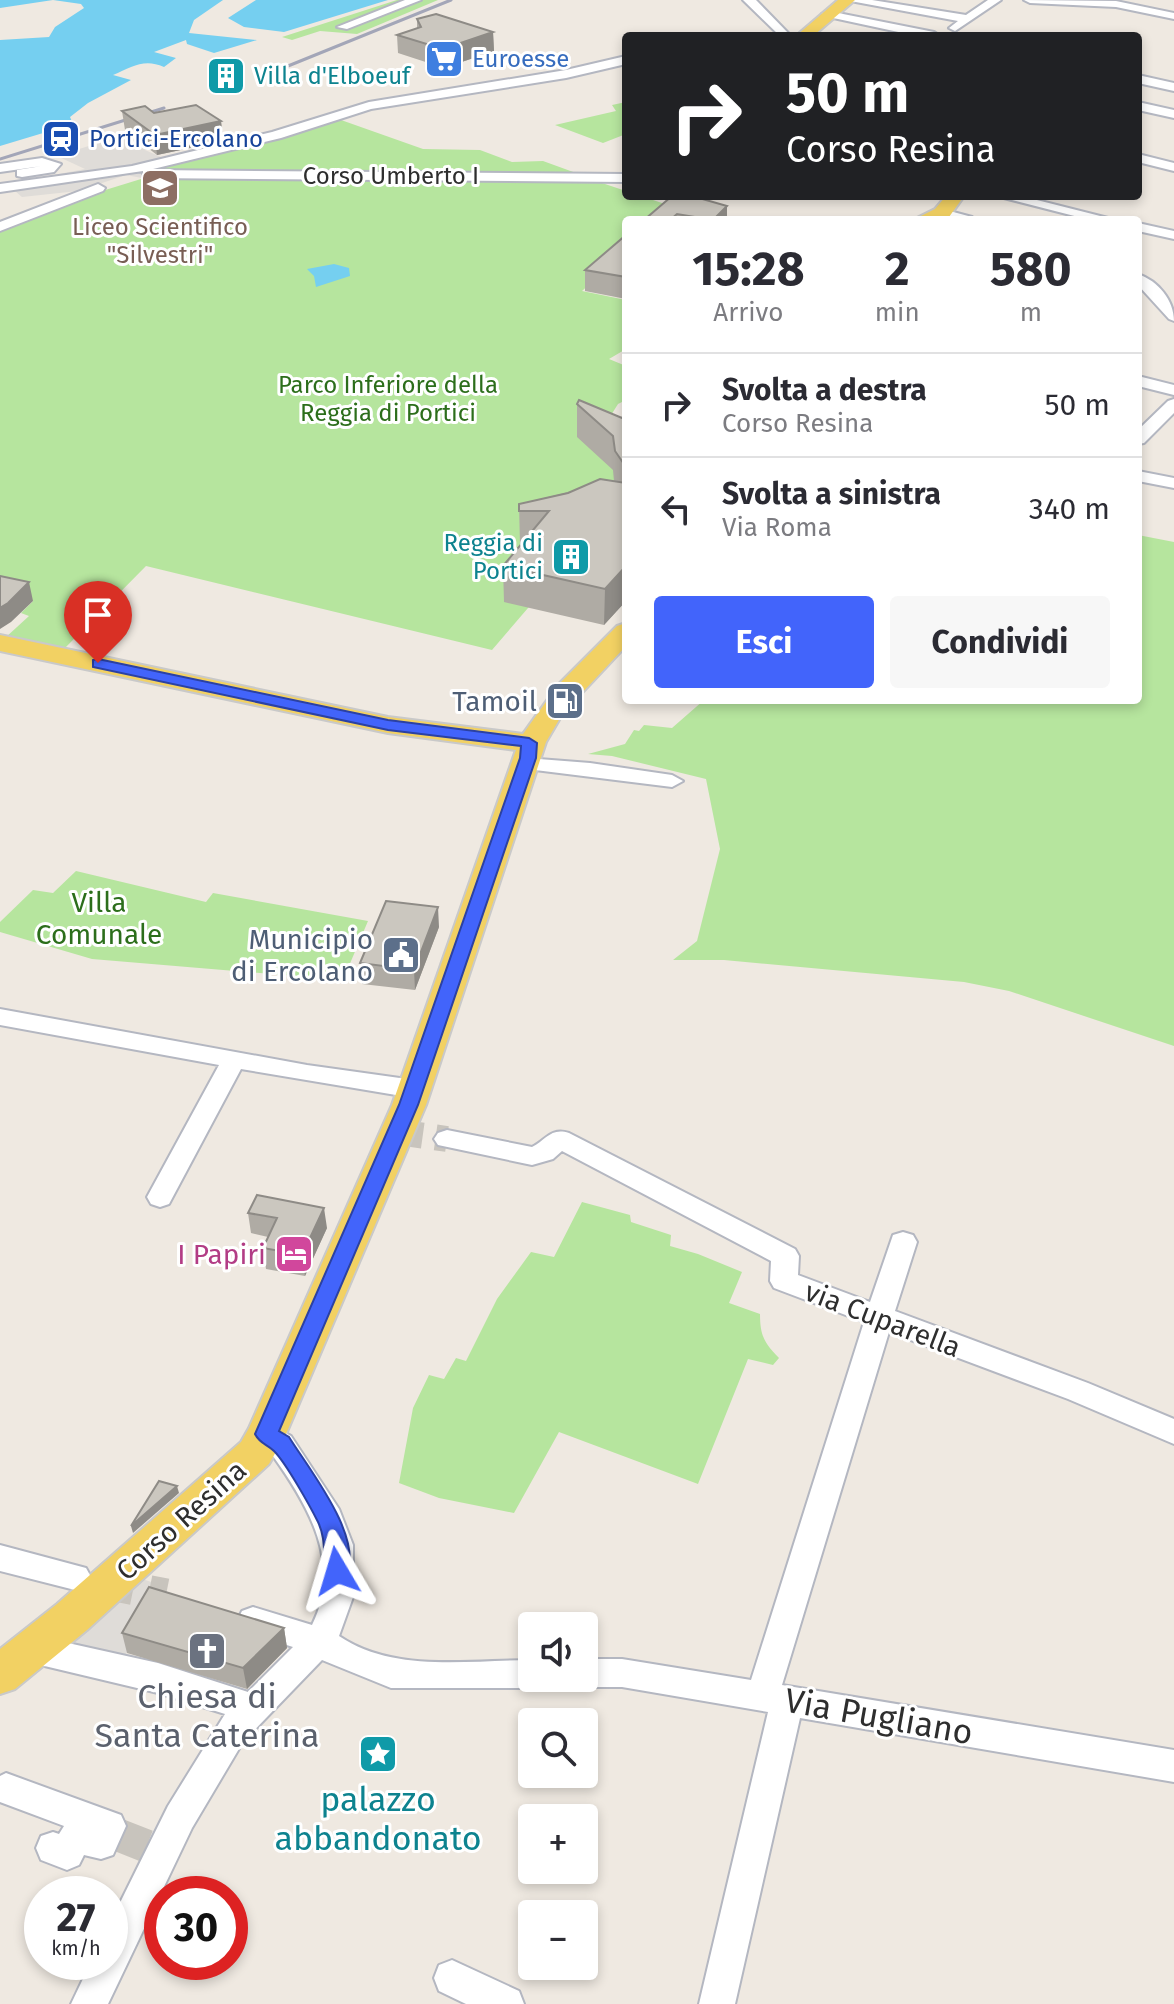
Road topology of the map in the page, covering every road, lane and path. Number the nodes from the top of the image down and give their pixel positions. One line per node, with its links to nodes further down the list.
1 (415, 0): 9 (street)
2 (749, 0): 10 (street)
3 (849, 0): 6 (main road); 8 (street)
4 (995, 0): 8 (street)
5 (1030, 0): 7 (street)
6 (828, 14): 11 (main road); 12 (street)
7 (1174, 16)
8 (969, 19): 13 (street)
9 (343, 27)
10 (783, 32)
11 (807, 32)
12 (915, 32)
13 (950, 32)
14 (622, 62): 27 (street)
15 (1142, 80): 16 (street)
16 (1174, 87)
17 (1174, 98): 18 (street)
18 (1160, 102): 19 (street); 20 (street)
19 (1142, 104)
20 (1174, 105)
21 (1142, 106): 22 (street)
22 (1174, 114)
23 (1142, 159): 25 (street)
24 (83, 167): 27 (street)
25 (1174, 167)
26 (0, 168): 29 (street)
27 (143, 169): 28 (street, Corso Umberto I); 29 (street); 35 (street)
28 (622, 178)
29 (1, 185)
30 (1021, 200): 34 (street)
31 (945, 202): 32 (main road); 33 (street)
32 (927, 216)
33 (962, 216)
34 (1091, 216)
35 (0, 227)
36 (1142, 228): 37 (street)
37 (1174, 235)
38 (1142, 281): 39 (street)
39 (1172, 308)
40 (1142, 382): 41 (street)
41 (1174, 390)
42 (1174, 404): 43 (street)
43 (1142, 435)
44 (1142, 477): 45 (street)
45 (1174, 483)
46 (622, 635): 48 (main road, Corso Resina)
47 (0, 643): 48 (main road)
48 (528, 754): 49 (street); 52 (main road, Corso Resina)
49 (672, 781)
50 (0, 1017): 51 (street)
51 (235, 1059): 52 (street); 54 (street)
52 (414, 1089): 58 (main road, Corso Resina)
53 (447, 1139): 56 (street, via Cuparella)
54 (160, 1197)
55 (903, 1242): 56 (street)
56 (880, 1318): 57 (street, via Cuparella); 67 (street)
57 (1174, 1432)
58 (266, 1434): 62 (street); 63 (main road, Corso Resina)
59 (0, 1558): 60 (street)
60 (75, 1577)
61 (222, 1612): 62 (street)
62 (320, 1641): 65 (street); 68 (street)
63 (32, 1649): 66 (main road, Corso Resina); 68 (street)
64 (598, 1673): 67 (street, Via Pugliano)
65 (518, 1674)
66 (0, 1675)
67 (774, 1699): 69 (street, Via Pugliano); 77 (street)
68 (254, 1709): 72 (street)
69 (1174, 1766)
70 (6, 1789): 71 (street)
71 (53, 1848)
72 (128, 1918)
73 (452, 1978): 76 (street)
74 (101, 1980): 75 (street)
75 (89, 2004)
76 (506, 2004)
77 (717, 2004)

